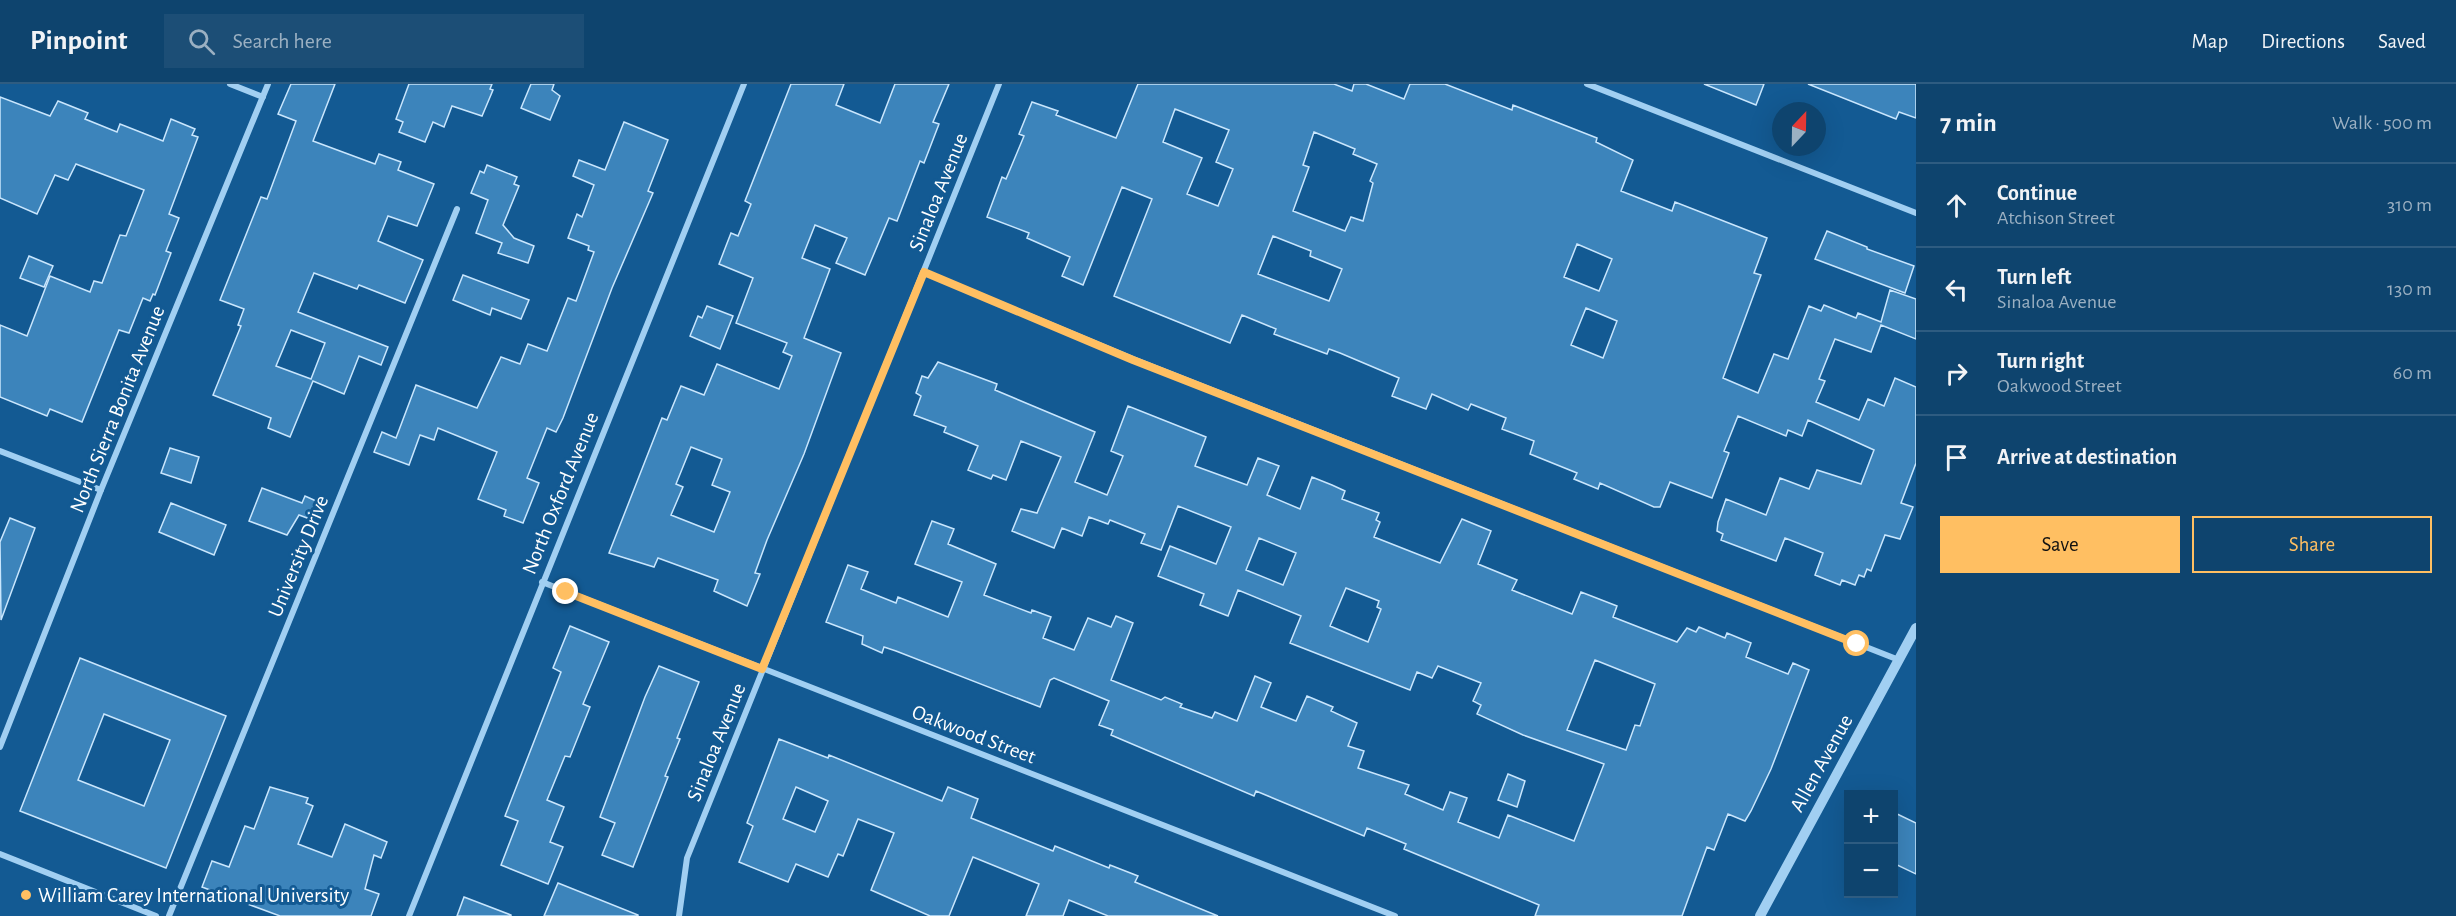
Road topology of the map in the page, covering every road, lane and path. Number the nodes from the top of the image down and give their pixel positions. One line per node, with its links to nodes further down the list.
1 (230, 84): 6 (street)
2 (268, 84): 6 (street, North Sierra Bonita Avenue)
3 (744, 84): 12 (street, North Oxford Avenue)
4 (999, 84): 9 (street, Sinaloa Avenue)
5 (1587, 84): 8 (street)
6 (263, 97): 11 (street, North Sierra Bonita Avenue)
7 (457, 209): 19 (street, University Drive)
8 (1916, 213)
9 (924, 272): 14 (street); 15 (street, Sinaloa Avenue)
10 (0, 450): 11 (street)
11 (101, 490): 16 (street, North Sierra Bonita Avenue)
12 (542, 582): 15 (street, Oakwood Street); 20 (street, North Oxford Avenue)
13 (1916, 628): 14 (street, Allen Avenue)
14 (1899, 660): 23 (street, Allen Avenue)
15 (762, 669): 21 (street, Sinaloa Avenue); 22 (street, Oakwood Street)
16 (0, 747)
17 (0, 854): 18 (street)
18 (156, 916)
19 (169, 916)
20 (410, 916)
21 (679, 916)
22 (1395, 916)
23 (1760, 916)

